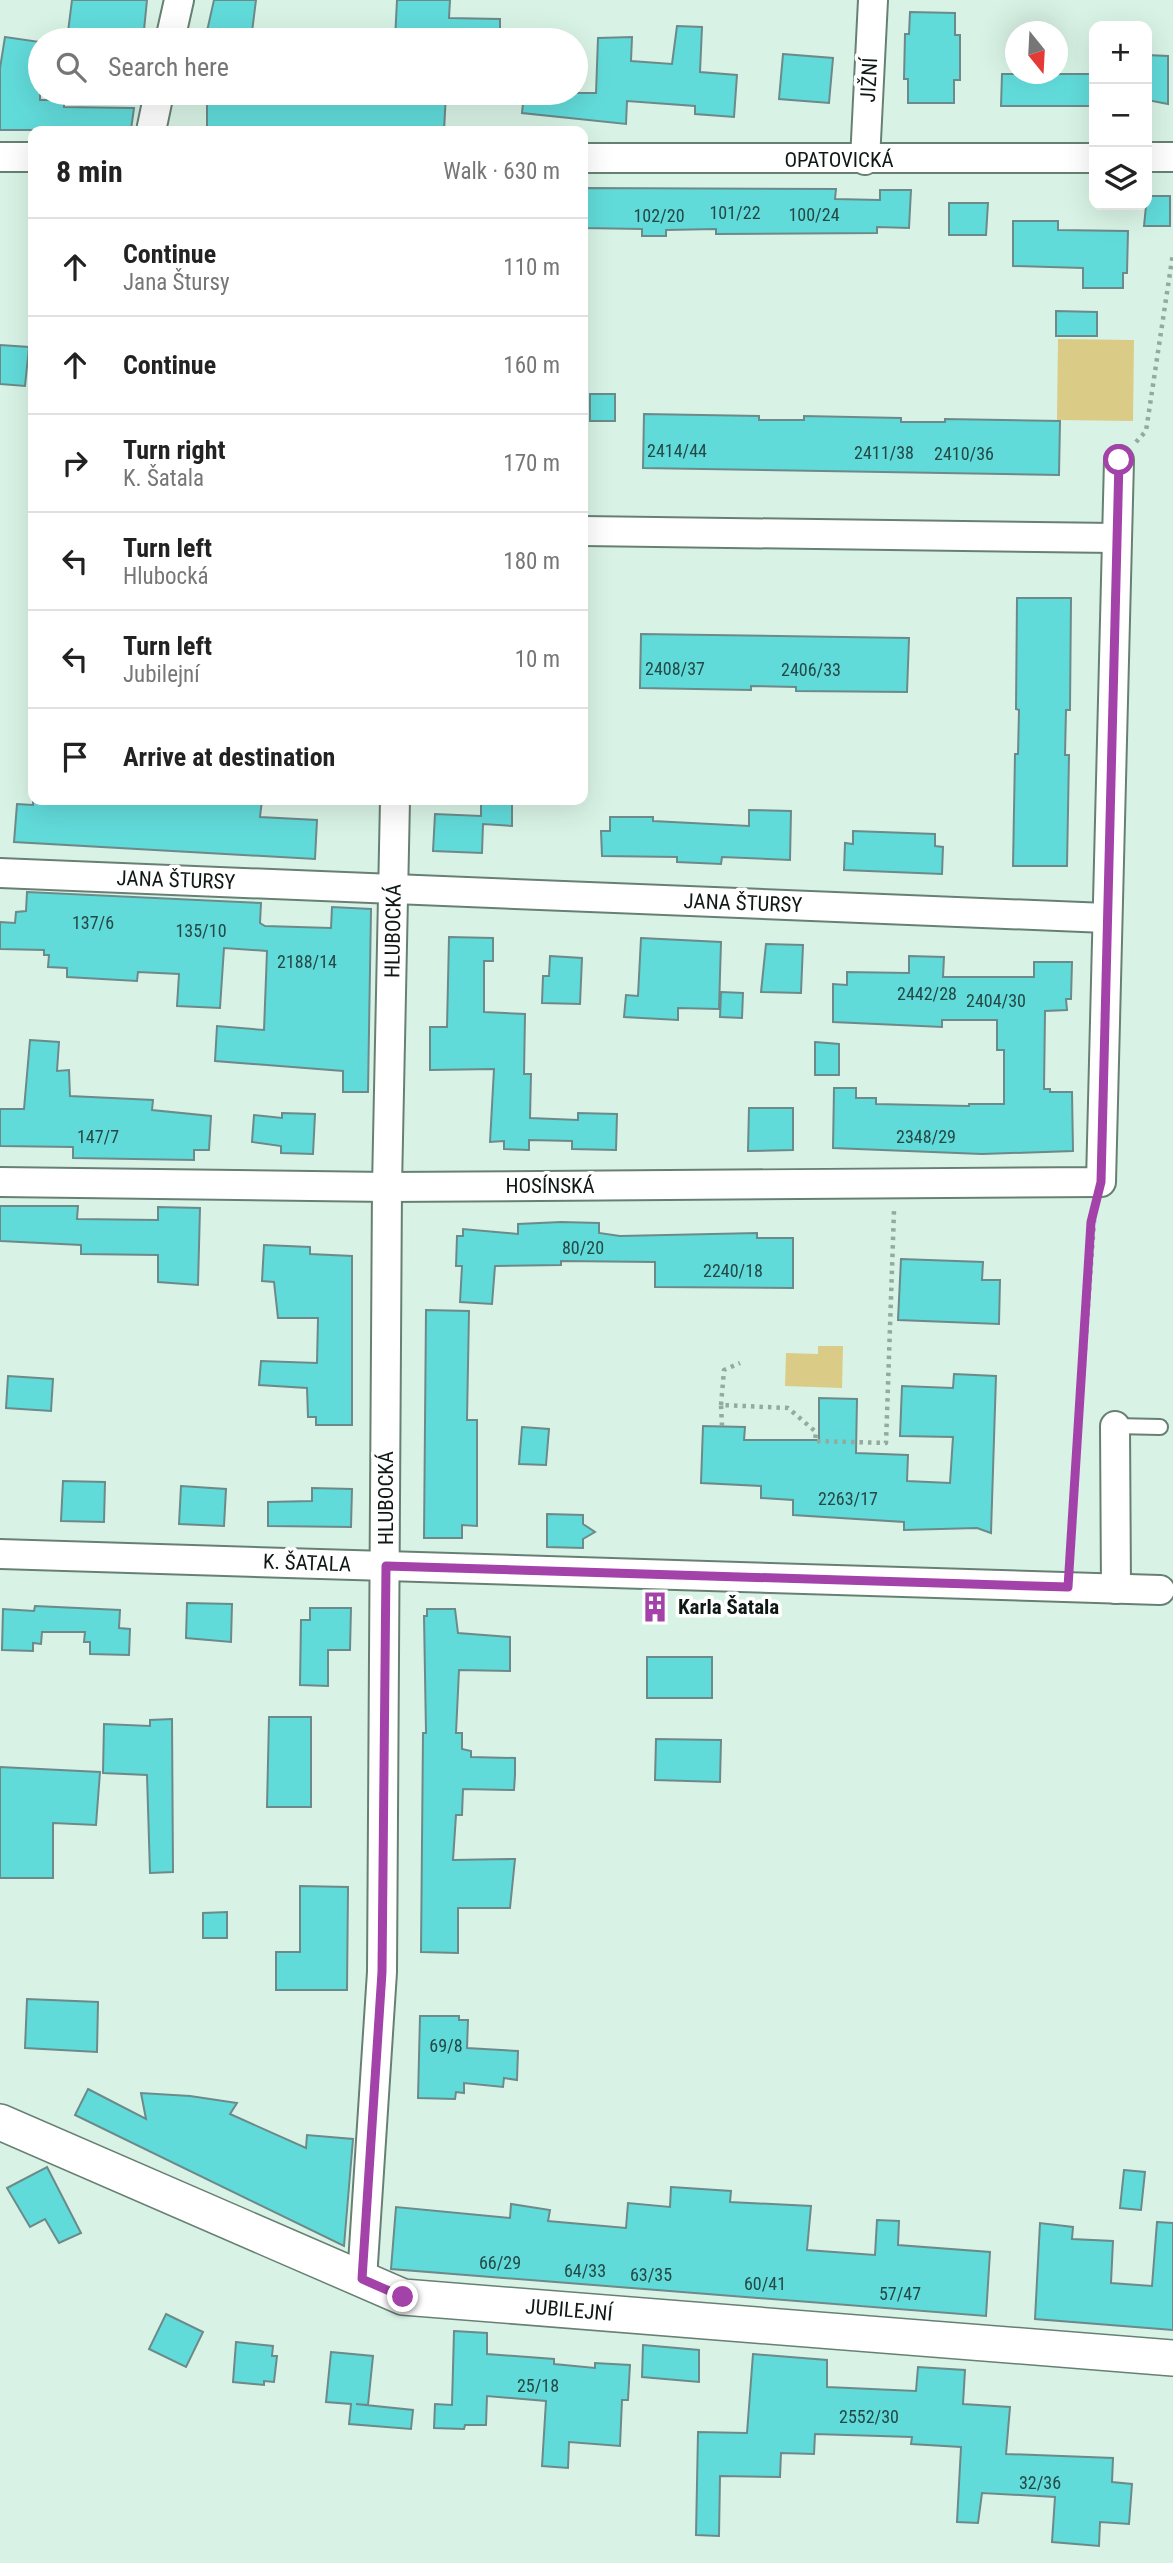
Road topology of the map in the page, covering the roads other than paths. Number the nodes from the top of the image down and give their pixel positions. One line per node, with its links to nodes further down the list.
1 (179, 0): 3 (street)
2 (873, 0): 12 (street, JIŽNÍ)
3 (173, 28)
4 (156, 105): 5 (street)
5 (152, 126)
6 (0, 157): 7 (street)
7 (28, 157)
8 (1152, 157): 9 (street)
9 (1173, 157)
10 (588, 158): 12 (street, OPATOVICKÁ)
11 (1089, 158): 12 (street, OPATOVICKÁ)
12 (865, 160)
13 (1119, 460): 15 (street)
14 (588, 531): 15 (street)
15 (1115, 538): 19 (street)
16 (395, 805): 18 (street, HLUBOCKÁ)
17 (0, 873): 18 (street, JANA ŠTURSY)
18 (394, 888): 19 (street, JANA ŠTURSY); 21 (street, HLUBOCKÁ)
19 (1106, 918): 21 (street, HOSÍNSKÁ)
20 (0, 1182): 21 (street, HOSÍNSKÁ)
21 (387, 1187): 25 (street, HLUBOCKÁ)
22 (1115, 1426): 23 (lane); 26 (street)
23 (1160, 1427)
24 (0, 1554): 25 (street, K. ŠATALA)
25 (386, 1566): 26 (street, K. ŠATALA); 29 (street, HLUBOCKÁ)
26 (1116, 1589): 27 (street, K. ŠATALA)
27 (1160, 1590)
28 (0, 2122): 29 (street, JUBILEJNÍ)
29 (362, 2279): 30 (street, JUBILEJNÍ)
30 (1173, 2358)

